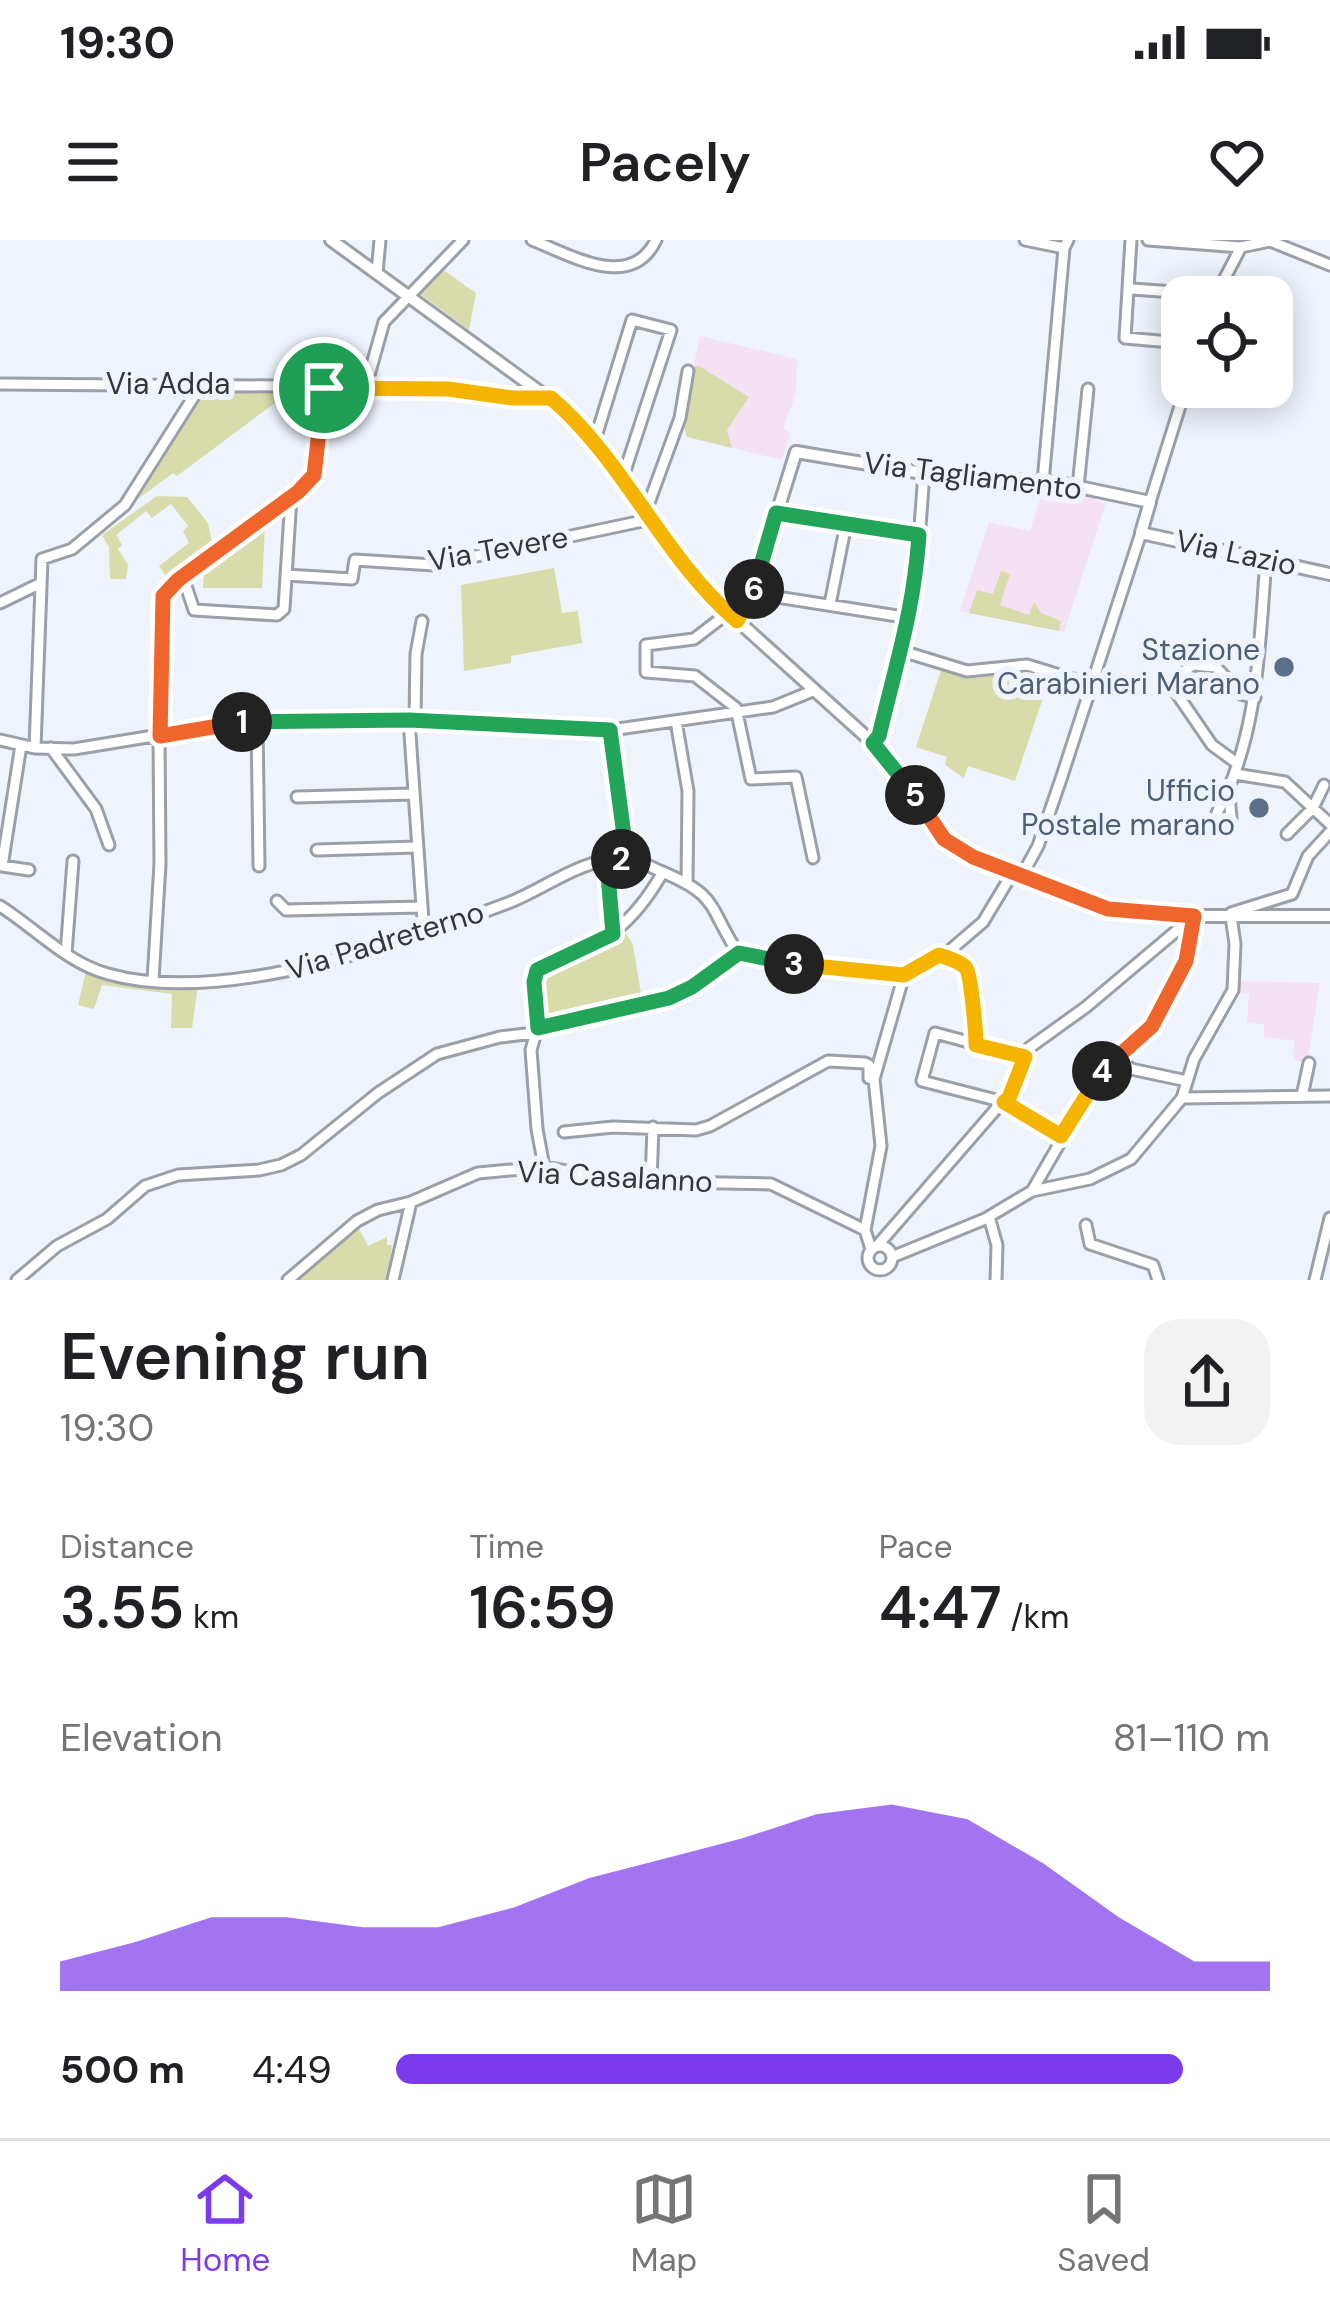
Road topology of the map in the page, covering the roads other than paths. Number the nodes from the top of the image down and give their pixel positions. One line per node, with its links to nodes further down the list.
1 (331, 240): 13 (main road)
2 (380, 240): 13 (street)
3 (464, 240): 17 (street)
4 (532, 240): 5 (street)
5 (656, 240)
6 (1025, 240): 9 (street)
7 (1131, 240): 15 (street)
8 (1148, 240): 11 (street)
9 (1066, 244): 30 (street)
10 (1295, 245): 11 (street); 12 (street)
11 (1241, 247): 14 (street)
12 (1330, 265)
13 (376, 273): 17 (main road)
14 (1226, 276)
15 (1130, 288): 16 (street); 18 (street)
16 (1161, 291)
17 (407, 294): 22 (street); 25 (main road)
18 (1161, 341)
19 (688, 371): 35 (street)
20 (0, 384): 21 (street, Via Adda)
21 (201, 385): 23 (street, Via Adda); 43 (street)
22 (366, 386): 23 (street, Via Adda); 25 (street, Via Adda)
23 (324, 388): 32 (street)
24 (1088, 389): 31 (street)
25 (551, 398): 27 (main road)
26 (1179, 408): 33 (street)
27 (593, 442): 29 (main road); 29 (street)
28 (924, 473): 30 (main road, Via Tagliamento); 34 (main road, Via Tagliamento); 38 (street)
29 (622, 480): 35 (main road)
30 (1043, 482): 31 (main road, Via Tagliamento)
31 (1078, 487): 33 (main road, Via Tagliamento)
32 (291, 497): 41 (street); 42 (street)
33 (1150, 502): 37 (main road)
34 (776, 513): 36 (street); 44 (main road)
35 (649, 515): 41 (street, Via Tevere); 47 (main road)
36 (846, 524): 38 (street); 46 (street)
37 (1141, 533): 39 (main road, Via Lazio); 51 (street)
38 (919, 535): 48 (street)
39 (1266, 560): 40 (main road, Via Lazio); 53 (street)
40 (1330, 574)
41 (286, 575): 42 (street)
42 (178, 580): 59 (street)
43 (41, 583): 45 (street); 63 (street)
44 (752, 593): 46 (street); 47 (main road)
45 (0, 604)
46 (830, 604): 48 (street)
47 (732, 617): 52 (main road); 54 (street)
48 (910, 618): 50 (street)
49 (422, 621): 55 (street)
50 (902, 651): 51 (street); 61 (street)
51 (1092, 685): 83 (street)
52 (815, 690): 54 (street); 61 (main road)
53 (1255, 698): 65 (street); 65 (street)
54 (739, 712): 56 (street); 77 (street)
55 (412, 720): 57 (street); 58 (street); 67 (street)
56 (676, 721): 58 (street); 84 (street)
57 (256, 722): 59 (street); 80 (street)
58 (610, 730): 76 (street)
59 (160, 736): 64 (street); 97 (street)
60 (0, 740): 62 (street)
61 (873, 743): 83 (main road)
62 (21, 745): 63 (street); 81 (street)
63 (34, 748): 64 (street)
64 (51, 748): 73 (street)
65 (1236, 769): 68 (street); 70 (street)
66 (1324, 785): 70 (street)
67 (413, 794): 69 (street); 74 (street)
68 (1229, 796)
69 (297, 797)
70 (1313, 808): 71 (street); 72 (street)
71 (1330, 828): 89 (street)
72 (1287, 835)
73 (109, 845)
74 (417, 847): 75 (street); 87 (street)
75 (317, 850)
76 (627, 858): 79 (street, Via Padreterno); 82 (street)
77 (813, 858)
78 (74, 861): 94 (street)
79 (607, 863): 91 (street); 92 (street, Via Padreterno)
80 (259, 866)
81 (29, 870)
82 (663, 872): 84 (street); 91 (street)
83 (1017, 876): 88 (main road); 95 (street)
84 (687, 884): 93 (street)
85 (278, 901): 87 (street)
86 (0, 906): 94 (street, Via Padreterno)
87 (422, 907): 92 (street)
88 (1194, 916): 89 (main road); 100 (street); 101 (street)
89 (1227, 916): 90 (main road); 104 (street)
90 (1330, 916)
91 (613, 934): 98 (street)
92 (424, 935): 97 (street, Via Padreterno)
93 (739, 953): 96 (street); 98 (street)
94 (66, 954): 97 (street, Via Padreterno)
95 (939, 955): 96 (street); 99 (street)
96 (904, 975): 103 (street)
97 (153, 980)
98 (537, 1031): 112 (street); 124 (street)
99 (976, 1045): 100 (street); 108 (street)
100 (1025, 1057): 108 (street)
101 (1118, 1057): 104 (street); 111 (street)
102 (1310, 1063): 105 (street)
103 (874, 1079): 109 (street); 119 (street)
104 (1187, 1081): 107 (street)
105 (1302, 1096): 106 (street); 107 (street)
106 (1330, 1096)
107 (1182, 1098): 114 (street)
108 (1004, 1102): 111 (street); 120 (street)
109 (653, 1127): 110 (street); 113 (street)
110 (564, 1132)
111 (1061, 1136): 114 (street)
112 (544, 1167): 113 (street, Via Casalanno); 115 (street, Via Casalanno)
113 (651, 1182): 119 (street, Via Casalanno)
114 (1033, 1191): 116 (street)
115 (411, 1202): 125 (street, Via Casalanno); 126 (street)
116 (989, 1217): 121 (street); 127 (street)
117 (1330, 1218): 129 (street)
118 (1086, 1225): 128 (street)
119 (866, 1230): 120 (street)
120 (874, 1248): 121 (street); 122 (street)
121 (892, 1256): 122 (street)
122 (870, 1264): 123 (street)
123 (866, 1279)
124 (17, 1280)
125 (288, 1280)
126 (393, 1280)
127 (997, 1280)
128 (1158, 1280)
129 (1315, 1280)

